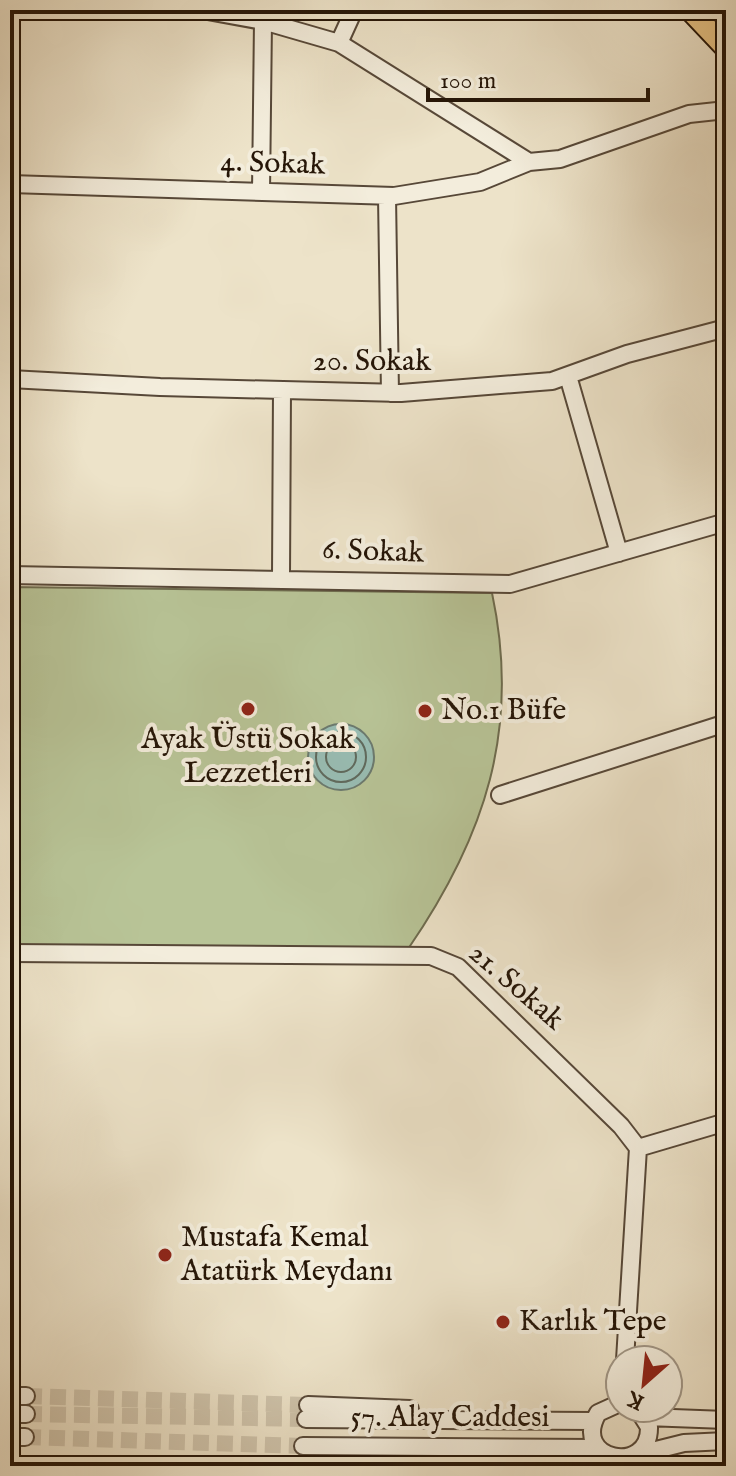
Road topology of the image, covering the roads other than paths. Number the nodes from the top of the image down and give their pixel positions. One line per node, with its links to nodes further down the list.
1 (202, 10): 6 (street)
2 (354, 10): 7 (street)
3 (690, 10): 8 (main road)
4 (721, 10): 5 (main road)
5 (726, 16)
6 (263, 21): 7 (street); 12 (street)
7 (339, 43): 10 (street)
8 (726, 48)
9 (726, 110): 10 (street, 4. Sokak)
10 (529, 162): 13 (street, 4. Sokak)
11 (10, 184): 12 (street, 4. Sokak)
12 (261, 192): 13 (street, 4. Sokak)
13 (387, 196): 18 (street)
14 (726, 328): 15 (street, 20. Sokak)
15 (568, 376): 18 (street, 20. Sokak); 20 (street)
16 (10, 379): 17 (street, 20. Sokak)
17 (282, 390): 18 (street, 20. Sokak); 22 (street)
18 (390, 393)
19 (726, 522): 20 (street, 6. Sokak)
20 (619, 553): 22 (street, 6. Sokak)
21 (10, 575): 22 (street, 6. Sokak)
22 (281, 577)
23 (726, 723): 24 (street)
24 (500, 795)
25 (10, 953): 27 (street, 21. Sokak)
26 (726, 1122): 27 (street)
27 (638, 1148): 28 (street)
28 (626, 1344)
29 (604, 1408): 33 (street)
30 (307, 1412): 33 (street)
31 (684, 1417): 32 (street)
32 (726, 1420)
33 (593, 1421): 37 (street)
34 (645, 1424): 38 (street)
35 (726, 1441): 38 (street)
36 (303, 1446): 37 (street, 57. Alay Caddesi)
37 (602, 1456): 38 (street, 57. Alay Caddesi)
38 (634, 1460)

